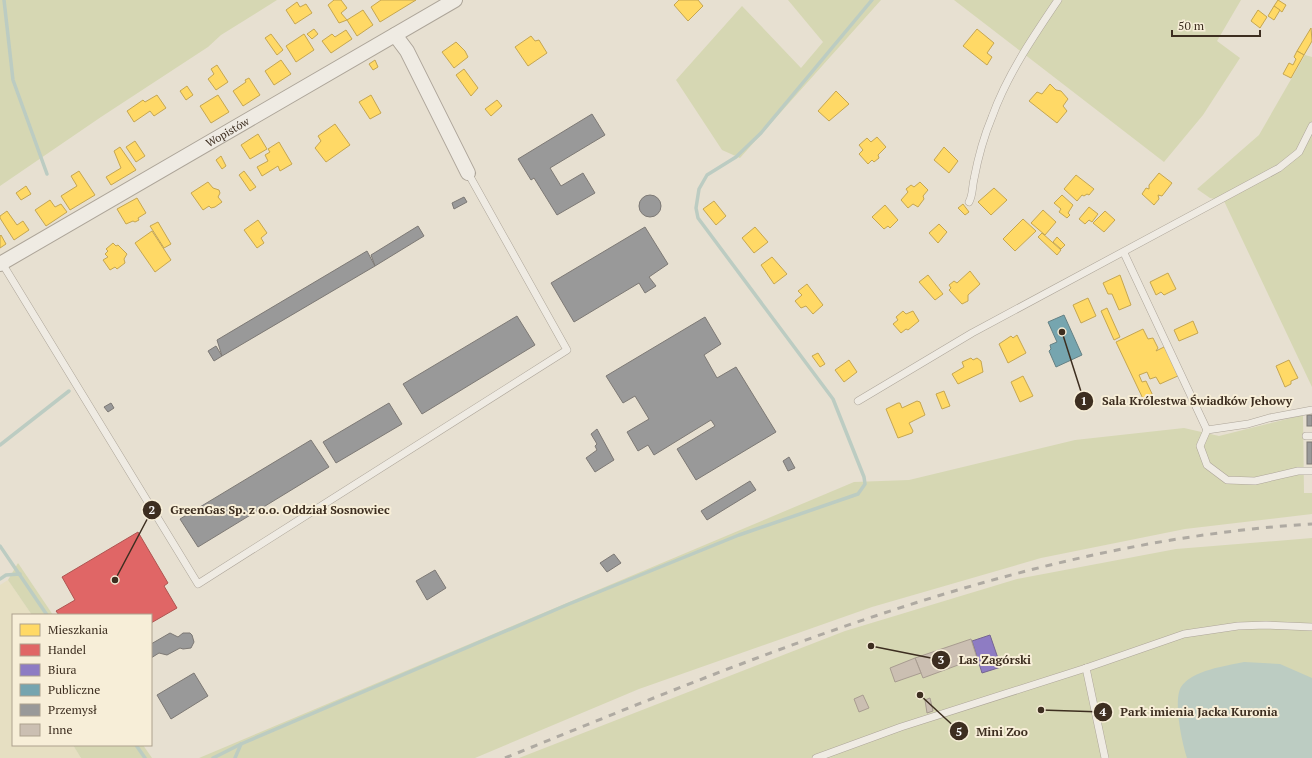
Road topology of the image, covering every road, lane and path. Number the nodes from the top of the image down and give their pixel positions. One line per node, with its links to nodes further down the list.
1 (455, 0): 3 (street, Wopistów)
2 (1058, 0): 6 (lane)
3 (395, 35): 5 (street); 8 (street, Wopistów)
4 (1312, 126): 7 (lane)
5 (468, 173): 8 (lane)
6 (969, 202)
7 (1124, 253): 9 (lane); 11 (lane)
8 (1, 264)
9 (858, 401)
10 (1312, 410): 11 (lane)
11 (1207, 430): 12 (lane)
12 (1312, 471)
13 (1312, 627): 14 (lane)
14 (1086, 668): 15 (lane); 16 (lane)
15 (816, 758)
16 (1105, 758)

